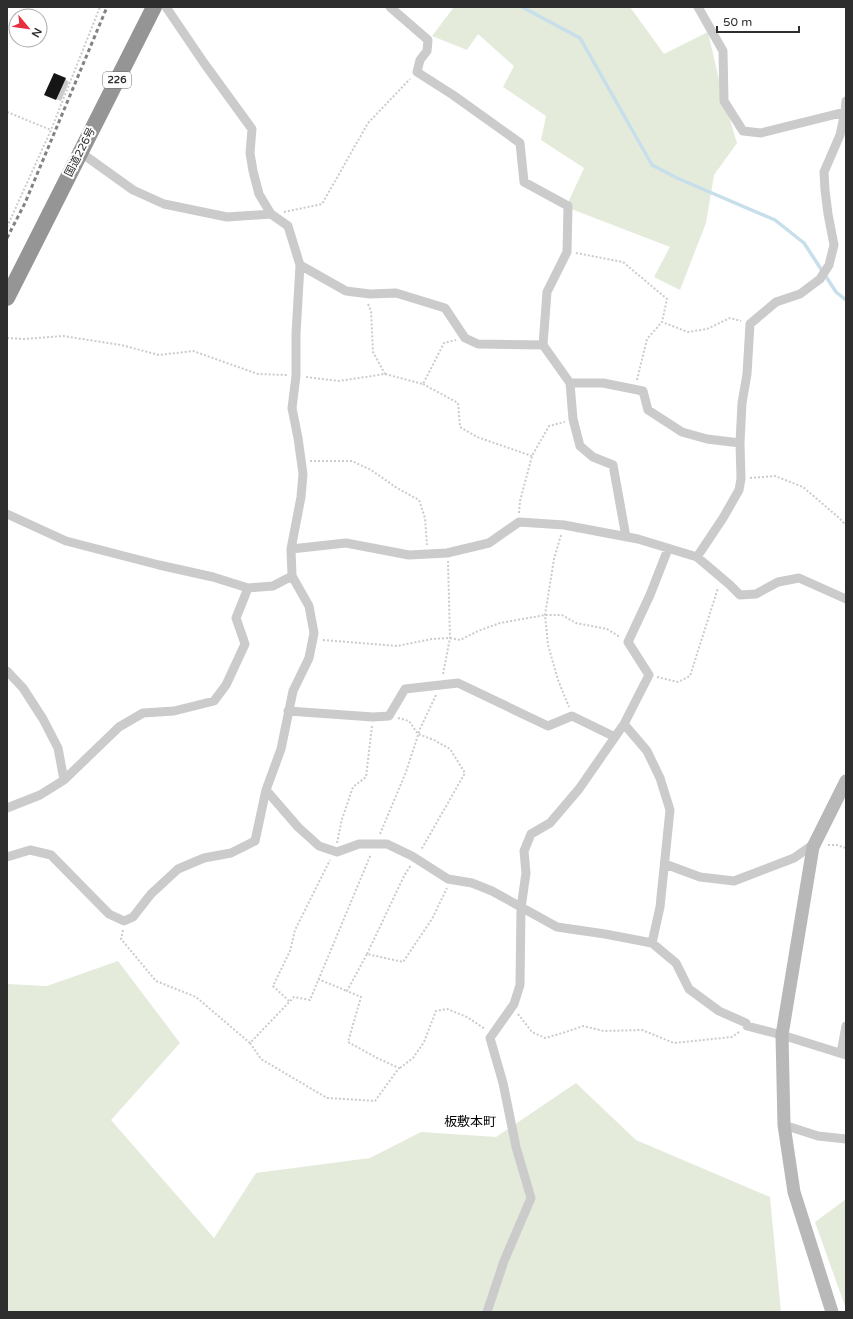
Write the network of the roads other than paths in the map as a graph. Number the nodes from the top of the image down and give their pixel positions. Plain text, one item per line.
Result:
1 (154, 7) edge
2 (166, 7) edge
3 (390, 7) edge
4 (698, 7) edge
5 (846, 101) edge
6 (845, 112) edge
7 (80, 152) junction
8 (271, 214) junction
9 (300, 265) junction
10 (7, 298) edge
11 (543, 345) junction
12 (570, 383) junction
13 (740, 443) junction
14 (7, 514) edge
15 (626, 537) junction
16 (291, 549) junction
17 (668, 549) junction
18 (697, 557) junction
19 (292, 576) junction
20 (248, 588) junction
21 (846, 599) edge
22 (7, 671) edge
23 (288, 712) junction
24 (624, 724) junction
25 (615, 737) junction
26 (64, 780) junction
27 (846, 781) edge
28 (266, 790) junction
29 (7, 808) edge
30 (814, 844) junction
31 (7, 857) edge
32 (665, 864) junction
33 (521, 908) junction
34 (652, 943) junction
35 (846, 1026) edge
36 (782, 1035) junction
37 (844, 1054) edge
38 (784, 1125) junction
39 (846, 1139) edge
40 (487, 1312) edge
41 (832, 1312) edge

1 - 7 highway, 国道226号 / 226
2 - 8 street
3 - 11 street
4 - 6 street
5 - 6 street
6 - 13 street
7 - 8 street
7 - 10 highway, 国道226号 / 226
8 - 9 street
9 - 11 street
9 - 16 street
11 - 12 street
12 - 13 street
12 - 15 street
13 - 18 street
14 - 20 street
15 - 16 street
15 - 17 street
16 - 19 street
17 - 18 street
17 - 24 street
18 - 21 street
19 - 20 street
19 - 23 street
20 - 26 street
22 - 26 street
23 - 25 street
23 - 28 street
24 - 25 street
24 - 32 street
25 - 33 street
26 - 29 street
27 - 30 street
28 - 31 street
28 - 33 street
30 - 32 street
30 - 36 street
32 - 34 street
33 - 34 street
33 - 40 street
34 - 36 street
35 - 37 street
36 - 37 street
36 - 38 street
38 - 39 street
38 - 41 street

